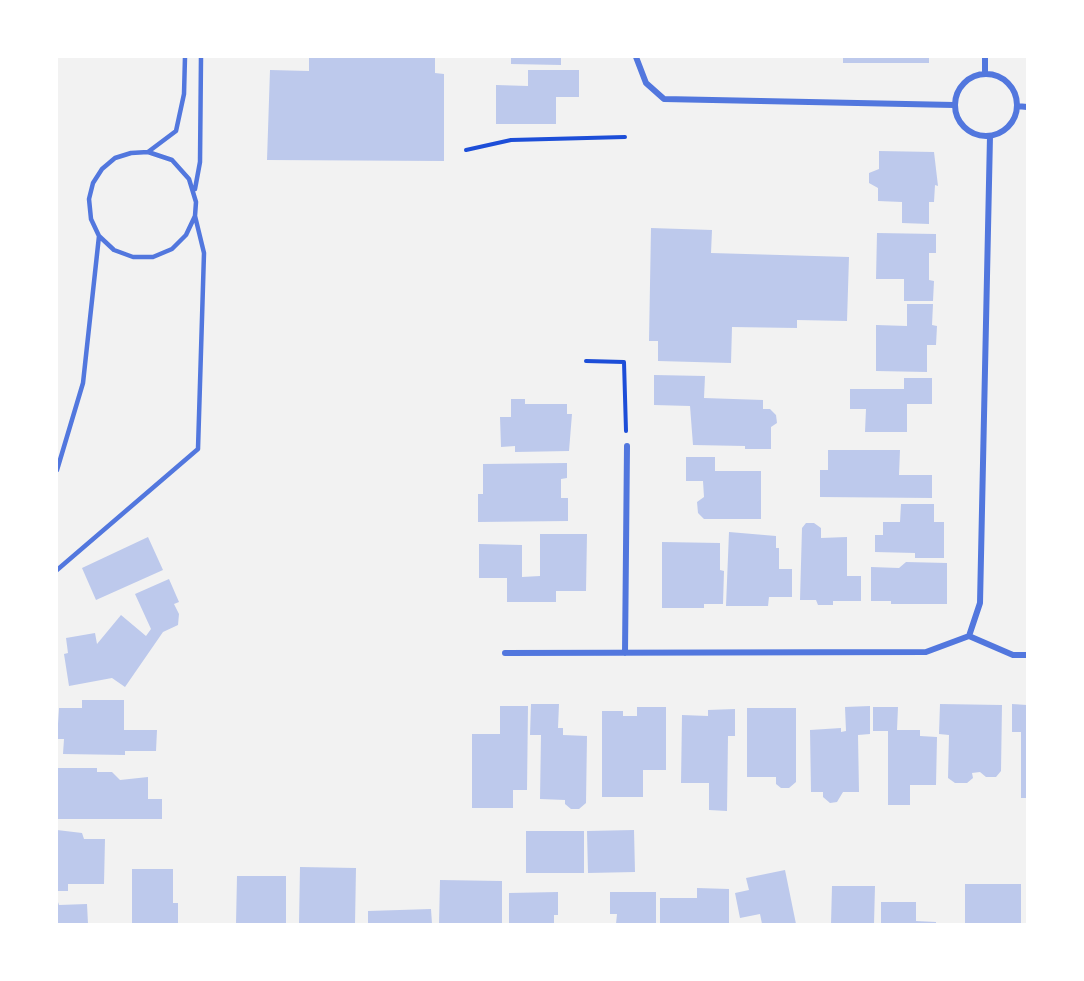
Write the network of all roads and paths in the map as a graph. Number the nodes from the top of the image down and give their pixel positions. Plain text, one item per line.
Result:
1 (185, 57) edge
2 (201, 57) edge
3 (636, 57) edge
4 (985, 57) edge
5 (985, 73) junction
6 (954, 105) junction
7 (1017, 106) junction
8 (1027, 106) edge
9 (990, 136) junction
10 (625, 137) dead end
11 (466, 150) dead end
12 (148, 152) junction
13 (194, 190) junction
14 (195, 216) junction
15 (99, 236) junction
16 (586, 361) dead end
17 (627, 446) joint
18 (57, 470) edge
19 (57, 570) edge
20 (969, 636) junction
21 (505, 653) dead end
22 (625, 653) junction
23 (1027, 654) edge

1 - 12 lane
2 - 13 lane
3 - 6 street
4 - 5 street
5 - 6 street
5 - 7 street
6 - 9 street
7 - 8 street
7 - 9 street
9 - 20 street
10 - 11 path
12 - 13 lane
12 - 15 lane
13 - 14 lane
14 - 15 lane
14 - 19 lane
15 - 18 lane
16 - 17 path
17 - 22 street
20 - 22 street
20 - 23 street
21 - 22 street

